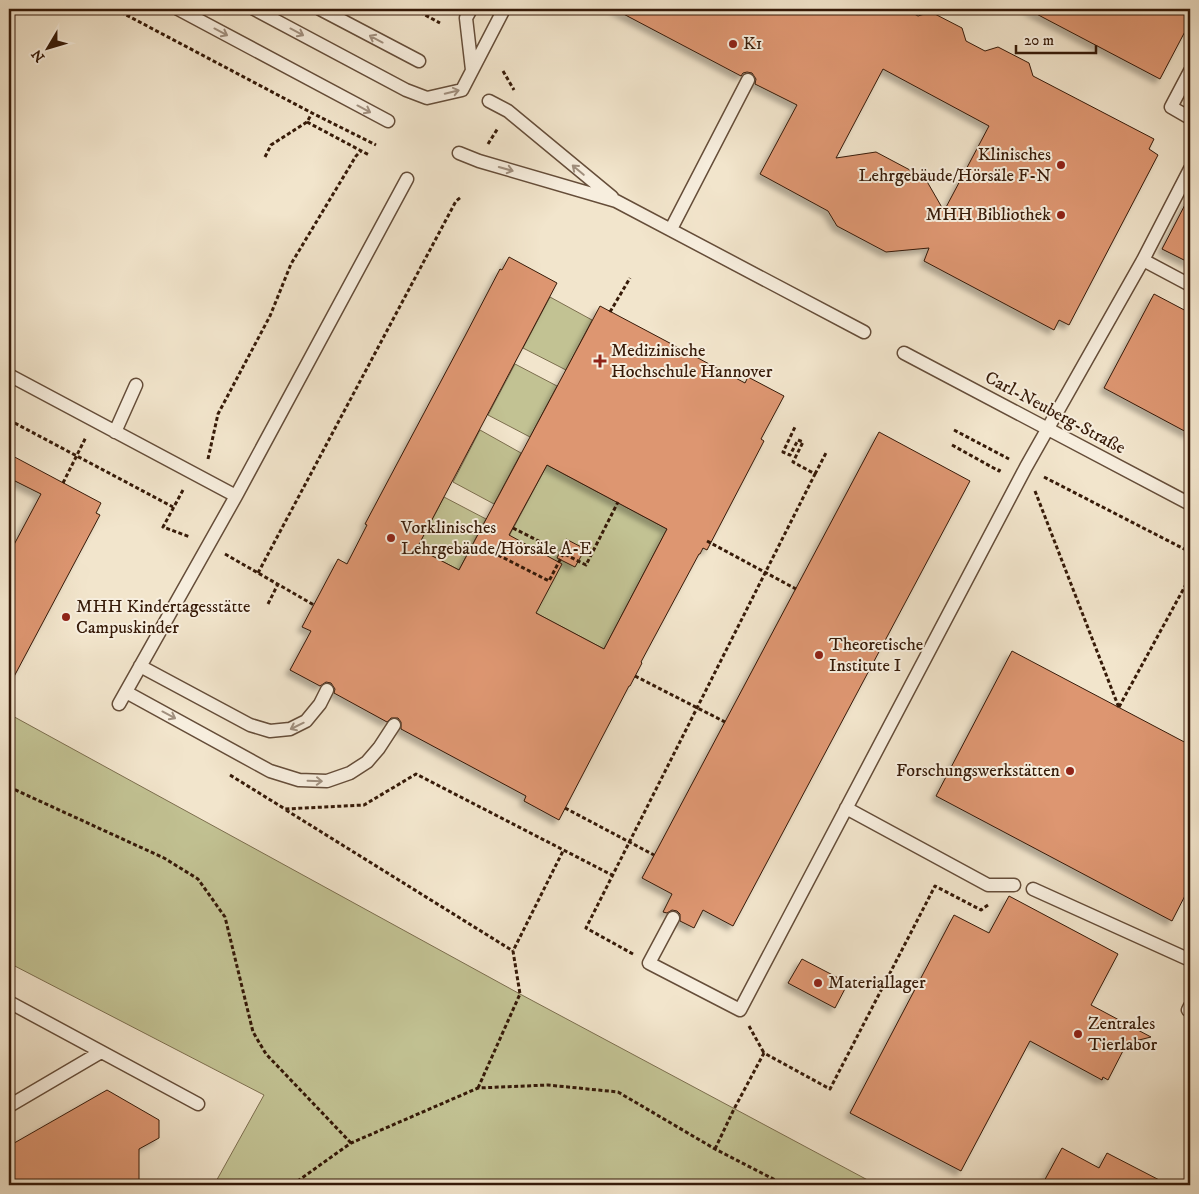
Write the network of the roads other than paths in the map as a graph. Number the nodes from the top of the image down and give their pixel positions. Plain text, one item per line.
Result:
1 (178, 9) edge
2 (254, 9) edge
3 (320, 9) edge
4 (471, 9) edge
5 (504, 9) edge
6 (419, 61) dead end
7 (472, 70) junction
8 (1190, 71) edge
9 (748, 80) dead end
10 (489, 101) dead end
11 (1190, 118) edge
12 (388, 121) dead end
13 (460, 154) dead end
14 (1190, 169) edge
15 (407, 179) dead end
16 (616, 200) junction
17 (671, 230) junction
18 (1143, 260) junction
19 (1190, 285) edge
20 (864, 332) dead end
21 (904, 352) dead end
22 (9, 375) edge
23 (136, 385) dead end
24 (1047, 428) junction
25 (115, 432) junction
26 (236, 496) junction
27 (1190, 504) edge
28 (140, 666) junction
29 (327, 690) dead end
30 (126, 692) junction
31 (119, 704) dead end
32 (394, 726) dead end
33 (846, 808) junction
34 (1014, 885) road end
35 (1033, 889) dead end
36 (673, 918) dead end
37 (1190, 960) edge
38 (9, 1002) edge
39 (1190, 1006) edge
40 (1190, 1011) edge
41 (101, 1052) junction
42 (198, 1104) dead end
43 (9, 1106) edge

1 -> 12 lane
2 -> 7 lane
6 -> 3 lane
4 - 7 lane
5 - 7 lane
8 - 11 lane
9 - 17 lane
16 -> 10 lane
13 -> 16 lane
14 - 18 lane
15 - 26 lane
16 - 17 lane
17 - 20 lane
18 - 19 lane
18 - 24 lane
21 - 24 lane, Carl-Neuberg-Straße
22 - 25 lane
23 - 25 lane
24 - 27 lane, Carl-Neuberg-Straße
24 - 33 lane
25 - 26 lane
26 - 28 lane
29 -> 28 lane
28 - 30 lane
30 - 31 lane
30 -> 32 lane
33 - 34 lane
33 - 36 lane
35 - 37 lane
38 - 41 lane
39 - 40 lane
41 - 42 lane
41 - 43 lane

